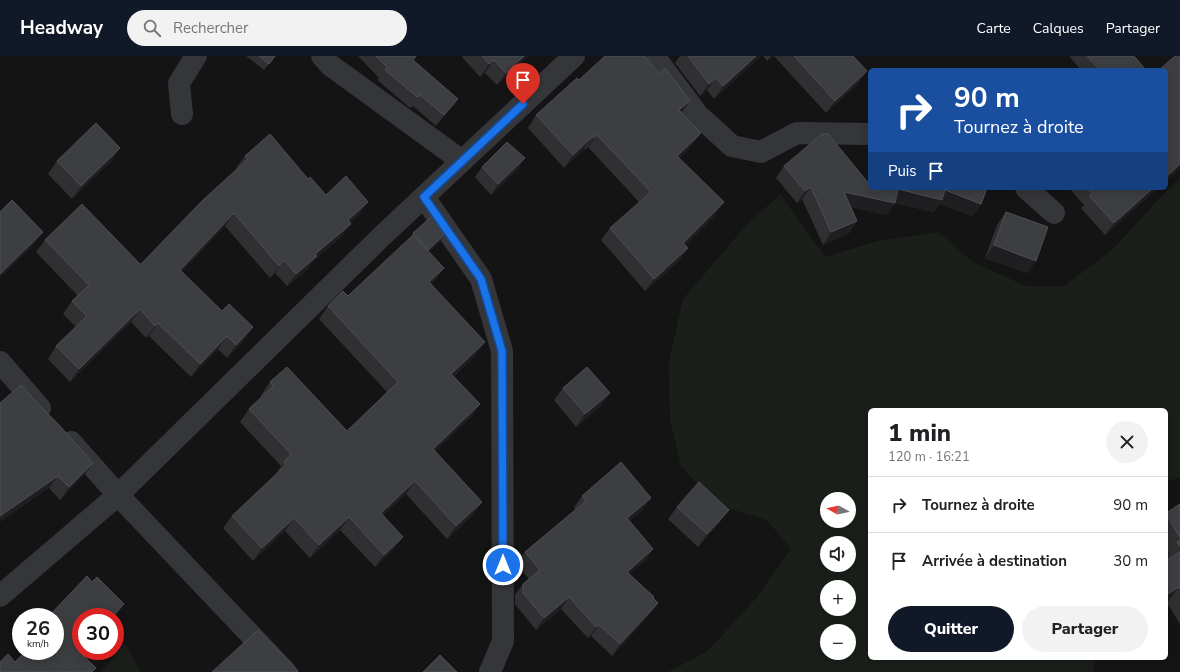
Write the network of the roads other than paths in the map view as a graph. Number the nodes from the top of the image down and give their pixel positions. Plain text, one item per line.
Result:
1 (196, 56) edge
2 (322, 56) edge
3 (574, 56) edge
4 (654, 56) edge
5 (182, 114) dead end
6 (868, 134) edge
7 (462, 161) junction
8 (1028, 190) edge
9 (424, 197) junction
10 (1054, 213) dead end
11 (0, 362) edge
12 (118, 495) junction
13 (0, 596) edge
14 (286, 672) edge
15 (490, 672) edge

1 - 5 street
2 - 7 street
3 - 7 street
4 - 6 street
7 - 9 street
8 - 10 street
9 - 12 street
9 - 15 street
11 - 12 street
12 - 13 street
12 - 14 street

